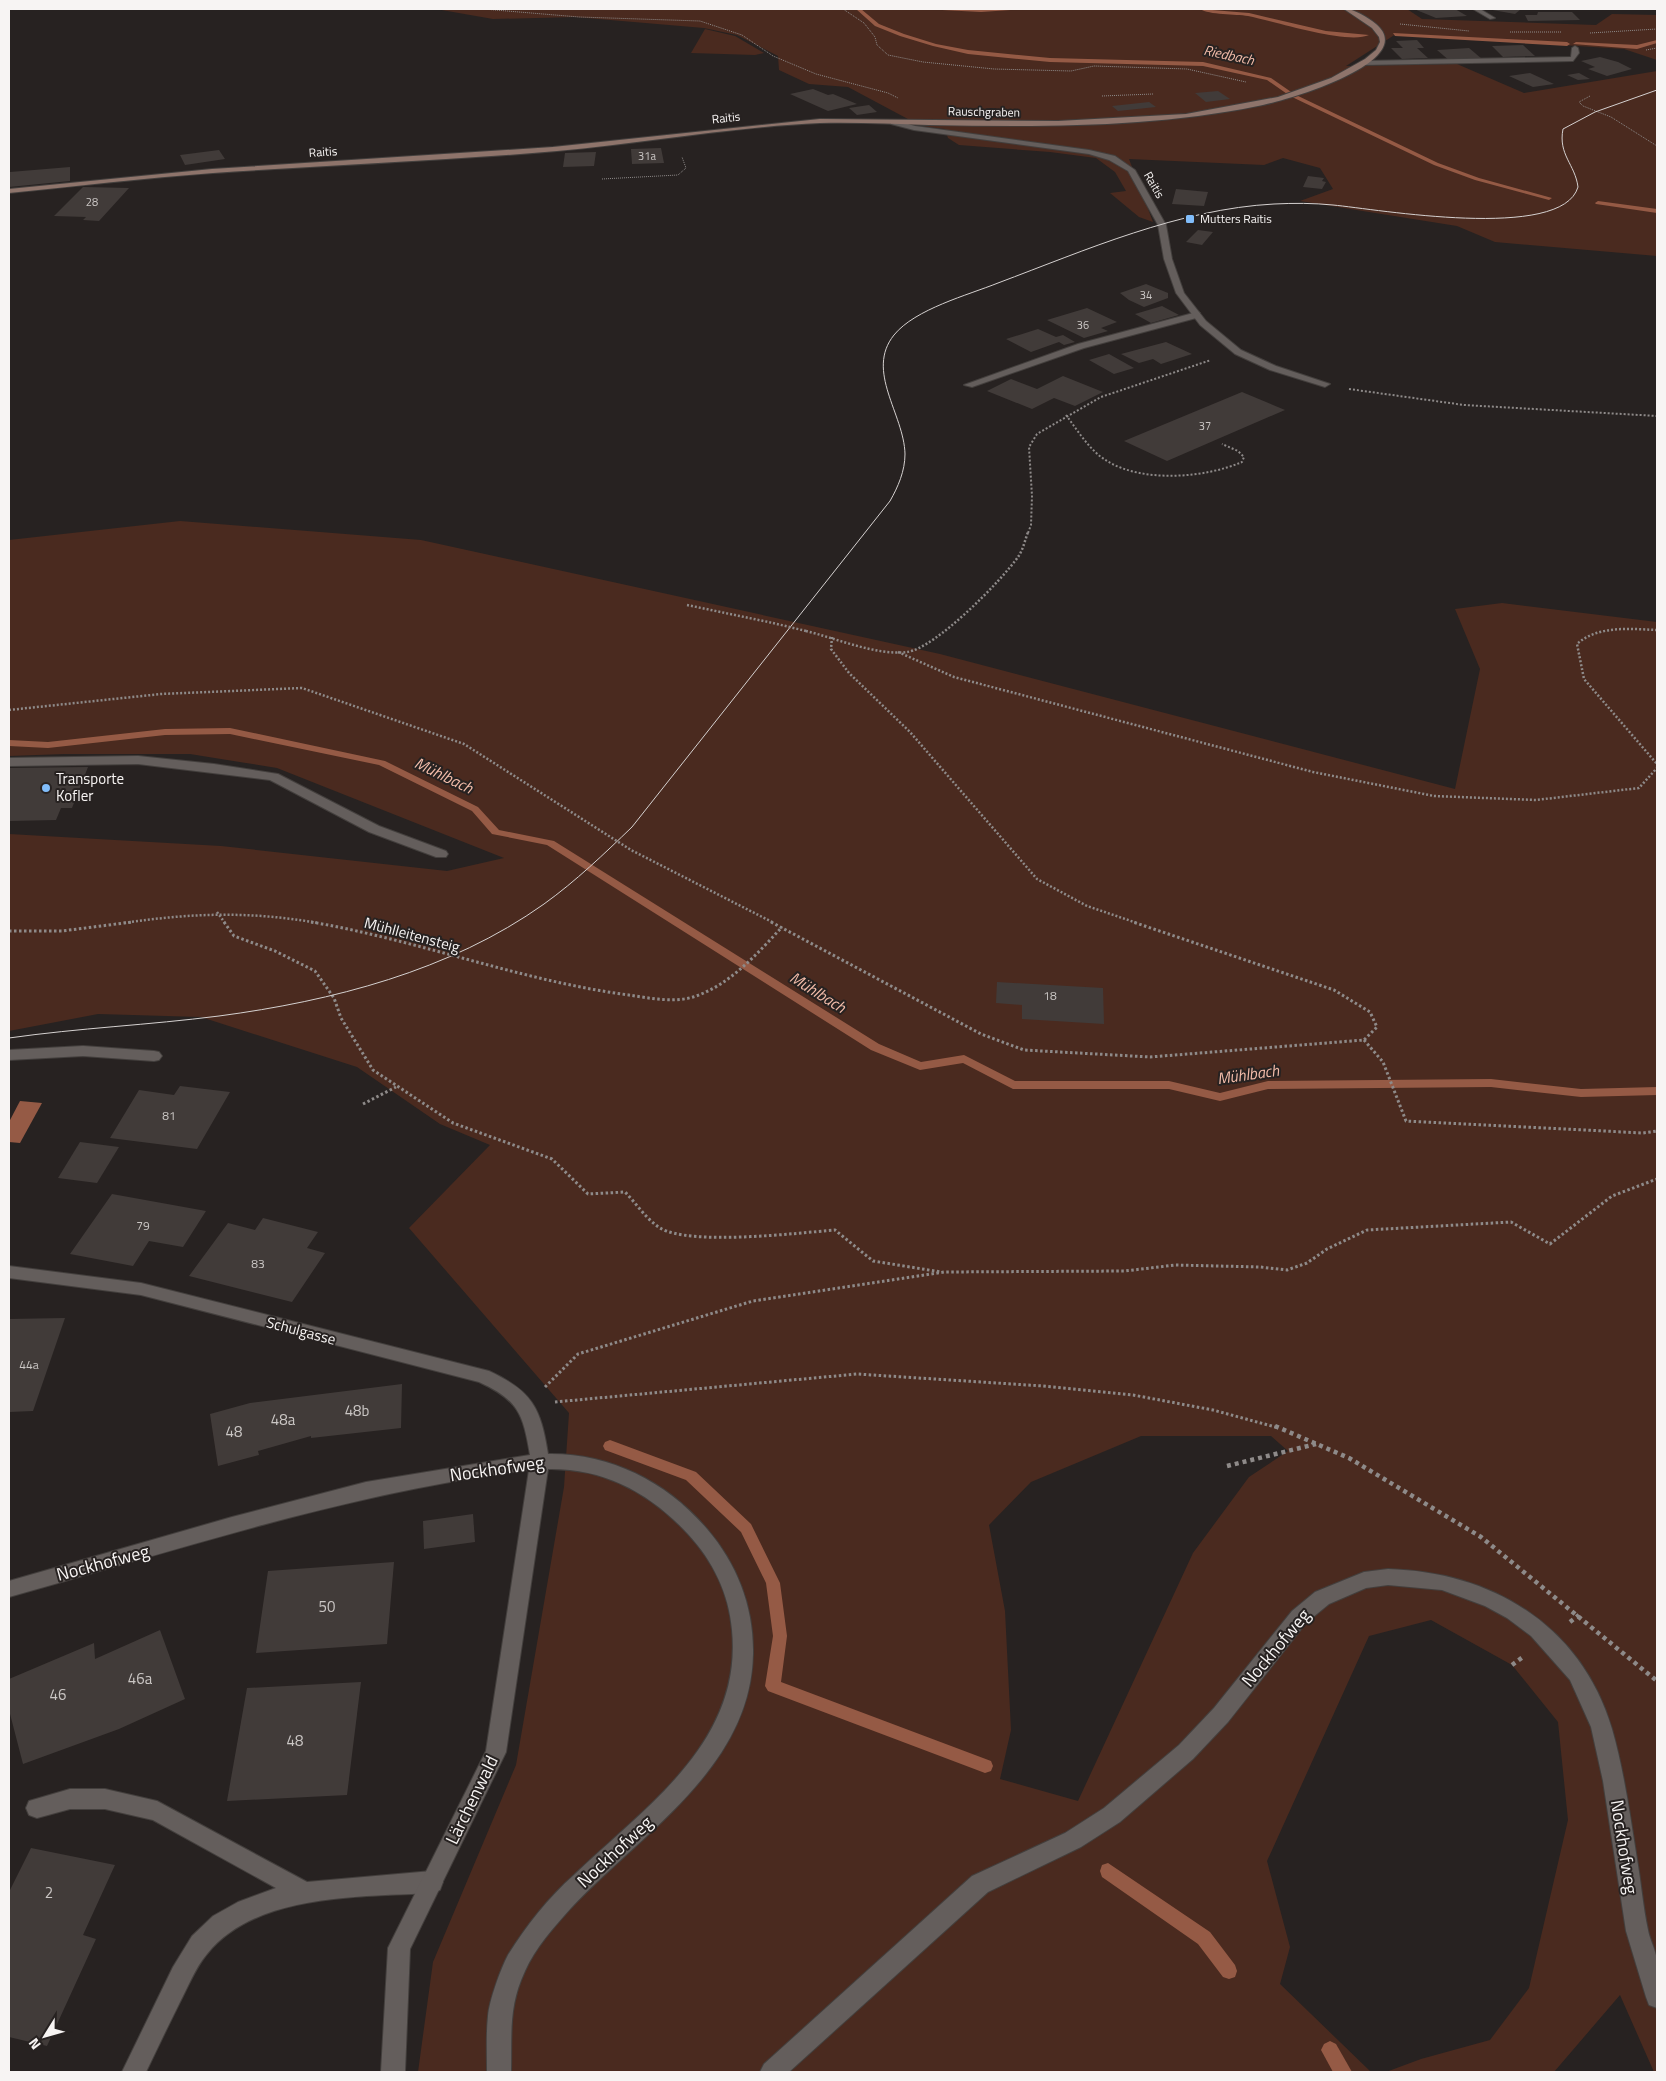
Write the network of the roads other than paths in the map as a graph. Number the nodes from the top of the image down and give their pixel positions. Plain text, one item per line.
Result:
1 (1347, 9) edge
2 (1476, 9) edge
3 (1492, 18) dead end
4 (1574, 48) dead end
5 (1362, 63) junction
6 (894, 122) junction
7 (9, 191) edge
8 (1197, 315) junction
9 (1325, 384) road end
10 (969, 385) dead end
11 (9, 762) edge
12 (441, 854) dead end
13 (9, 1055) edge
14 (154, 1056) dead end
15 (9, 1272) edge
16 (540, 1460) junction
17 (9, 1589) edge
18 (37, 1808) dead end
19 (432, 1882) junction
20 (304, 1892) junction
21 (1657, 1997) edge
22 (134, 2072) edge
23 (393, 2072) edge
24 (499, 2072) edge
25 (772, 2072) edge

1 - 5 street, Rauschgraben
2 - 3 street
4 - 5 street
5 - 6 street, Rauschgraben
6 - 7 street, Raitis
6 - 8 street, Raitis
8 - 9 street, Raitis
8 - 10 street
11 - 12 street
13 - 14 street
15 - 16 street, Schulgasse
16 - 17 street, Nockhofweg
16 - 19 street, Lärchenwald
16 - 24 street, Nockhofweg
18 - 20 street
19 - 20 street
19 - 23 street, Lärchenwald
20 - 22 street
21 - 25 street, Nockhofweg

